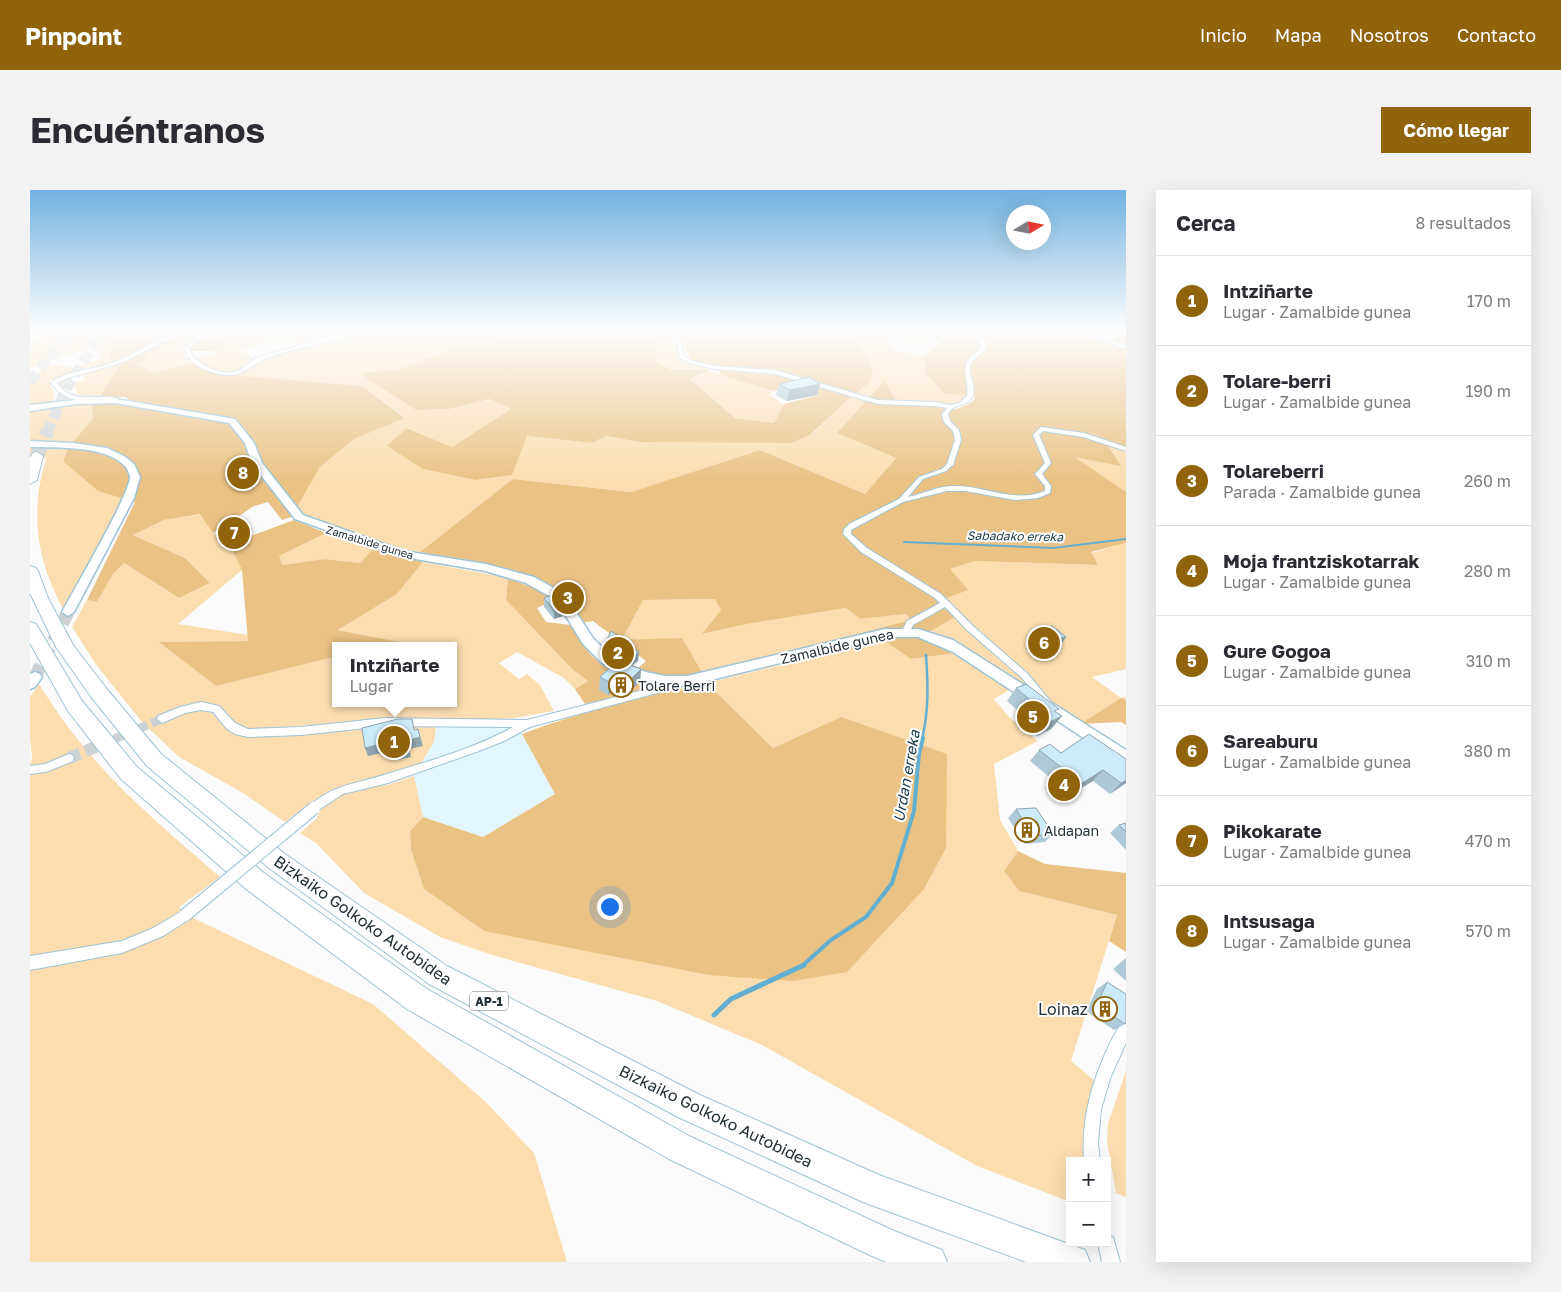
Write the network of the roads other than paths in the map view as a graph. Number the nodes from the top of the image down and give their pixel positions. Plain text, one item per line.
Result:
1 (60, 380) edge
2 (803, 380) edge
3 (970, 380) edge
4 (116, 401) junction
5 (951, 407) junction
6 (30, 408) edge
7 (30, 444) edge
8 (1126, 448) edge
9 (38, 456) tunnel mouth
10 (30, 480) edge
11 (901, 500) junction
12 (30, 571) edge
13 (946, 603) junction
14 (68, 612) tunnel mouth
15 (30, 628) edge
16 (906, 631) junction
17 (665, 681) junction
18 (1053, 710) junction
19 (162, 719) tunnel mouth
20 (526, 724) junction
21 (69, 758) tunnel mouth
22 (1126, 758) edge
23 (30, 770) edge
24 (30, 963) edge
25 (1126, 1028) edge
26 (1092, 1157) edge
27 (1108, 1247) edge
28 (930, 1262) edge
29 (1073, 1262) edge
30 (1111, 1262) edge

1 - 4 street
2 - 5 street
3 - 5 street
4 - 6 street
4 - 17 street, Zamalbide gunea
5 - 11 street
7 - 14 street
8 - 11 street
9 - 10 highway
11 - 13 street
12 - 29 highway, Bizkaiko Golkoko Autobidea / AP-1
13 - 16 street
13 - 18 street
15 - 28 highway, AP-1
16 - 17 street, Zamalbide gunea
16 - 18 street, Zamalbide gunea
17 - 20 street
18 - 22 street, Zamalbide gunea
19 - 20 street
20 - 24 street, bridge
21 - 23 street
25 - 26 street
27 - 30 street

